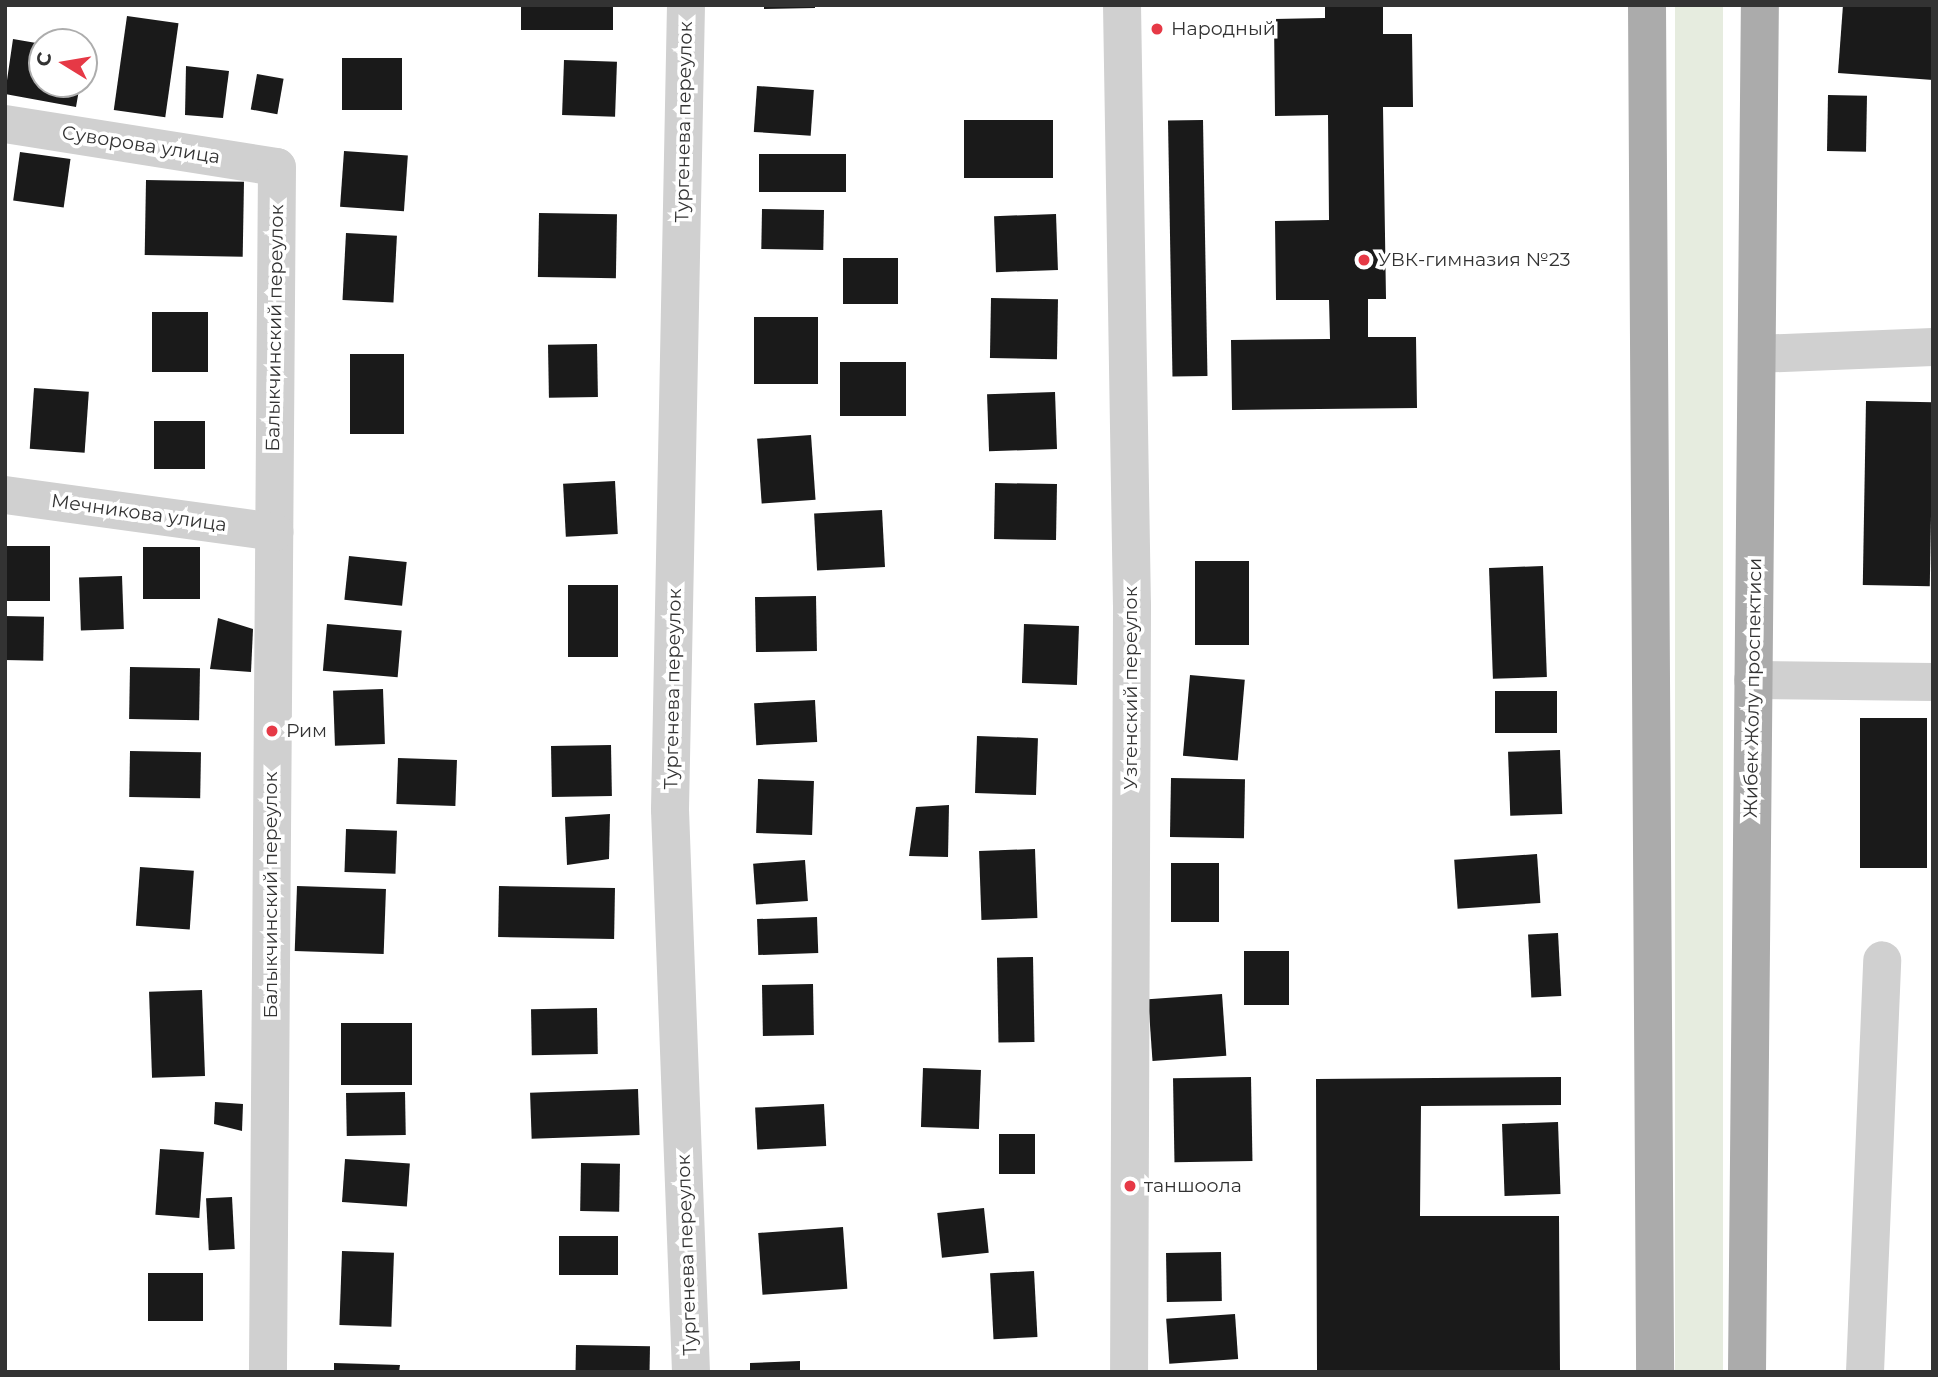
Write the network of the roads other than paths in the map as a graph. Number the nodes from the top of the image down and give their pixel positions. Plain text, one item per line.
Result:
1 (686, 5) edge
2 (1122, 5) edge
3 (1647, 5) edge
4 (1760, 5) edge
5 (5, 124) edge
6 (277, 166) joint
7 (1933, 347) edge
8 (1757, 354) junction
9 (5, 495) edge
10 (274, 532) junction
11 (1753, 680) junction
12 (1933, 682) edge
13 (1882, 960) dead end
14 (268, 1372) edge
15 (691, 1372) edge
16 (1129, 1372) edge
17 (1655, 1372) edge
18 (1747, 1372) edge
19 (1865, 1372) edge

1 - 15 street, Тургенева переулок
2 - 16 street, Узгенский переулок
3 - 17 main road
4 - 8 main road, Жибек Жолу проспектиси
5 - 6 street, Суворова улица
6 - 10 street, Балыкчинский переулок
7 - 8 street
8 - 11 main road, Жибек Жолу проспектиси
9 - 10 street, Мечникова улица
10 - 14 street, Балыкчинский переулок
11 - 12 street
11 - 18 main road, Жибек Жолу проспектиси
13 - 19 street

